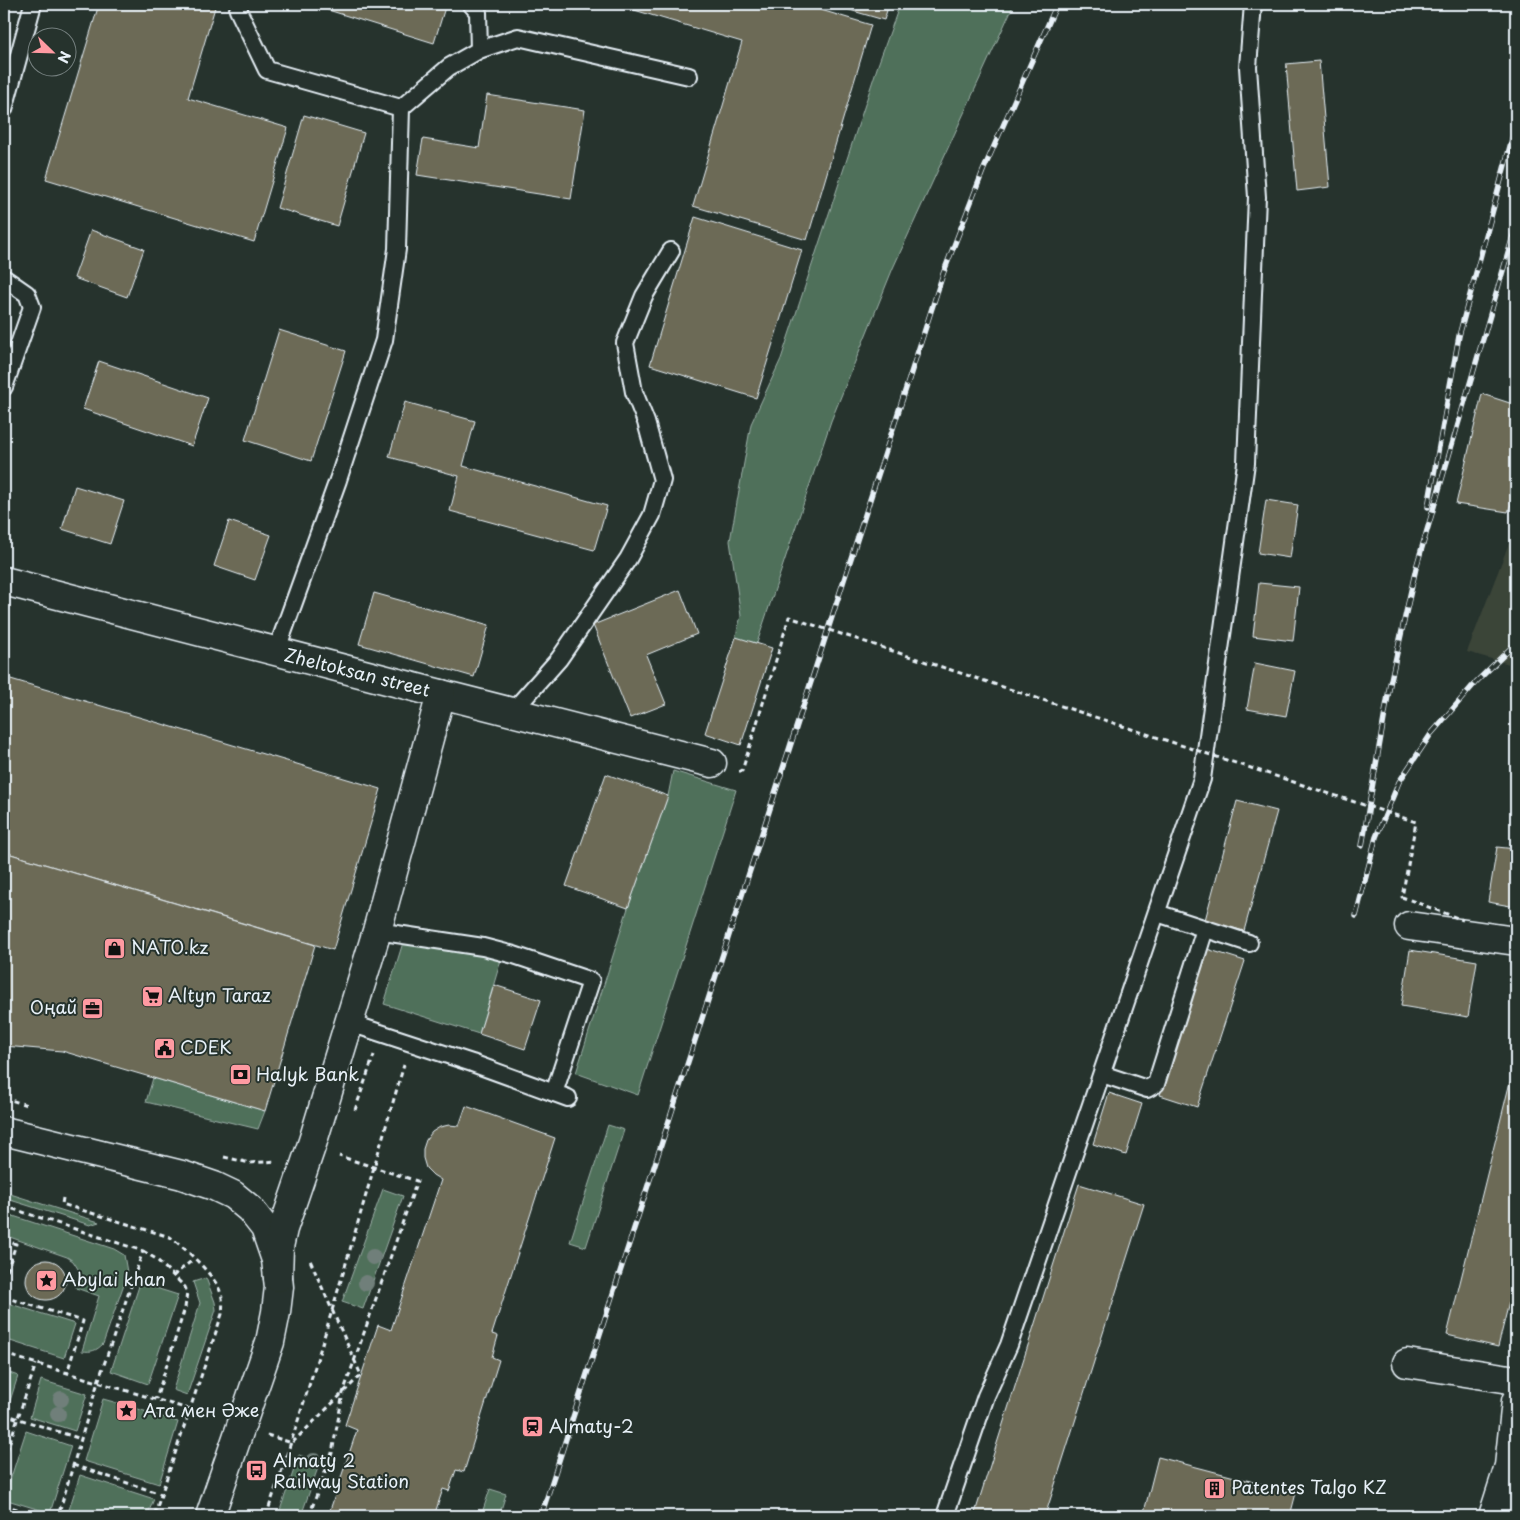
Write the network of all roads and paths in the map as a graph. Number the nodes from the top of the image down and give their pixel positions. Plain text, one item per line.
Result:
1 (33, 4) edge
2 (240, 4) edge
3 (471, 4) edge
4 (1253, 4) edge
5 (479, 50) junction
6 (689, 76) dead end
7 (401, 108) junction
8 (4, 109) edge
9 (671, 251) dead end
10 (4, 278) edge
11 (4, 387) edge
12 (4, 581) edge
13 (276, 652) junction
14 (441, 694) junction
15 (512, 712) junction
16 (757, 722) dead end
17 (712, 763) dead end
18 (1156, 914) junction
19 (1463, 920) dead end
20 (1409, 926) dead end
21 (1205, 929) junction
22 (377, 932) junction
23 (1516, 940) edge
24 (1249, 943) dead end
25 (350, 1023) junction
26 (381, 1034) junction
27 (410, 1043) junction
28 (1102, 1074) junction
29 (4, 1098) edge
30 (31, 1106) dead end
31 (352, 1118) dead end
32 (4, 1131) edge
33 (313, 1141) junction
34 (342, 1147) dead end
35 (217, 1155) dead end
36 (339, 1156) junction
37 (336, 1165) dead end
38 (374, 1167) junction
39 (63, 1198) dead end
40 (4, 1206) edge
41 (4, 1240) edge
42 (143, 1251) junction
43 (306, 1252) dead end
44 (194, 1259) junction
45 (6, 1268) edge
46 (173, 1276) junction
47 (278, 1277) junction
48 (4, 1282) edge
49 (4, 1297) edge
50 (332, 1309) junction
51 (4, 1354) edge
52 (354, 1360) junction
53 (1407, 1362) dead end
54 (36, 1364) junction
55 (67, 1373) junction
56 (1516, 1380) edge
57 (98, 1382) junction
58 (343, 1393) junction
59 (156, 1399) junction
60 (1516, 1401) edge
61 (190, 1410) junction
62 (4, 1414) edge
63 (205, 1414) dead end
64 (17, 1418) junction
65 (260, 1432) dead end
66 (81, 1438) junction
67 (292, 1443) junction
68 (4, 1459) edge
69 (73, 1465) junction
70 (162, 1494) junction
71 (4, 1505) edge
72 (39, 1516) edge
73 (58, 1516) edge
74 (154, 1516) edge
75 (210, 1516) edge
76 (266, 1516) edge
77 (310, 1516) edge
78 (944, 1516) edge
79 (1493, 1516) edge

1 - 8 lane
2 - 7 lane
3 - 5 lane
4 - 18 lane
5 - 6 lane
5 - 7 lane
7 - 13 lane
9 - 15 lane
10 - 11 lane
12 - 13 street, Zheltoksan street
13 - 14 street, Zheltoksan street
14 - 15 street, Zheltoksan street
14 - 22 street
15 - 17 street, Zheltoksan street
16 - 19 path, bridge
18 - 21 lane
18 - 28 lane
20 - 23 street
21 - 24 lane
21 - 28 lane
22 - 25 street
22 - 27 lane
25 - 26 lane
25 - 33 street
26 - 27 lane
26 - 31 path
27 - 38 path
28 - 78 lane
29 - 30 path
32 - 47 street
33 - 35 path
33 - 47 street
34 - 36 path
36 - 37 path
36 - 38 path
38 - 50 path
38 - 52 path
39 - 44 path
40 - 42 path
41 - 45 path
42 - 46 path
42 - 57 path
43 - 50 path
44 - 46 path
44 - 61 path
45 - 48 path
46 - 59 path
47 - 75 street
49 - 55 path
50 - 52 path
50 - 67 path
51 - 54 path
52 - 58 path
52 - 58 path
53 - 56 street
54 - 55 path
54 - 64 path
55 - 57 path
57 - 59 path
57 - 66 path
58 - 67 path
58 - 77 path
59 - 61 path
60 - 79 street
61 - 63 path
61 - 70 path
62 - 64 path
64 - 66 path
64 - 68 path
65 - 67 path
66 - 69 path
67 - 76 path
69 - 70 path
69 - 73 path
70 - 74 path
71 - 72 path

